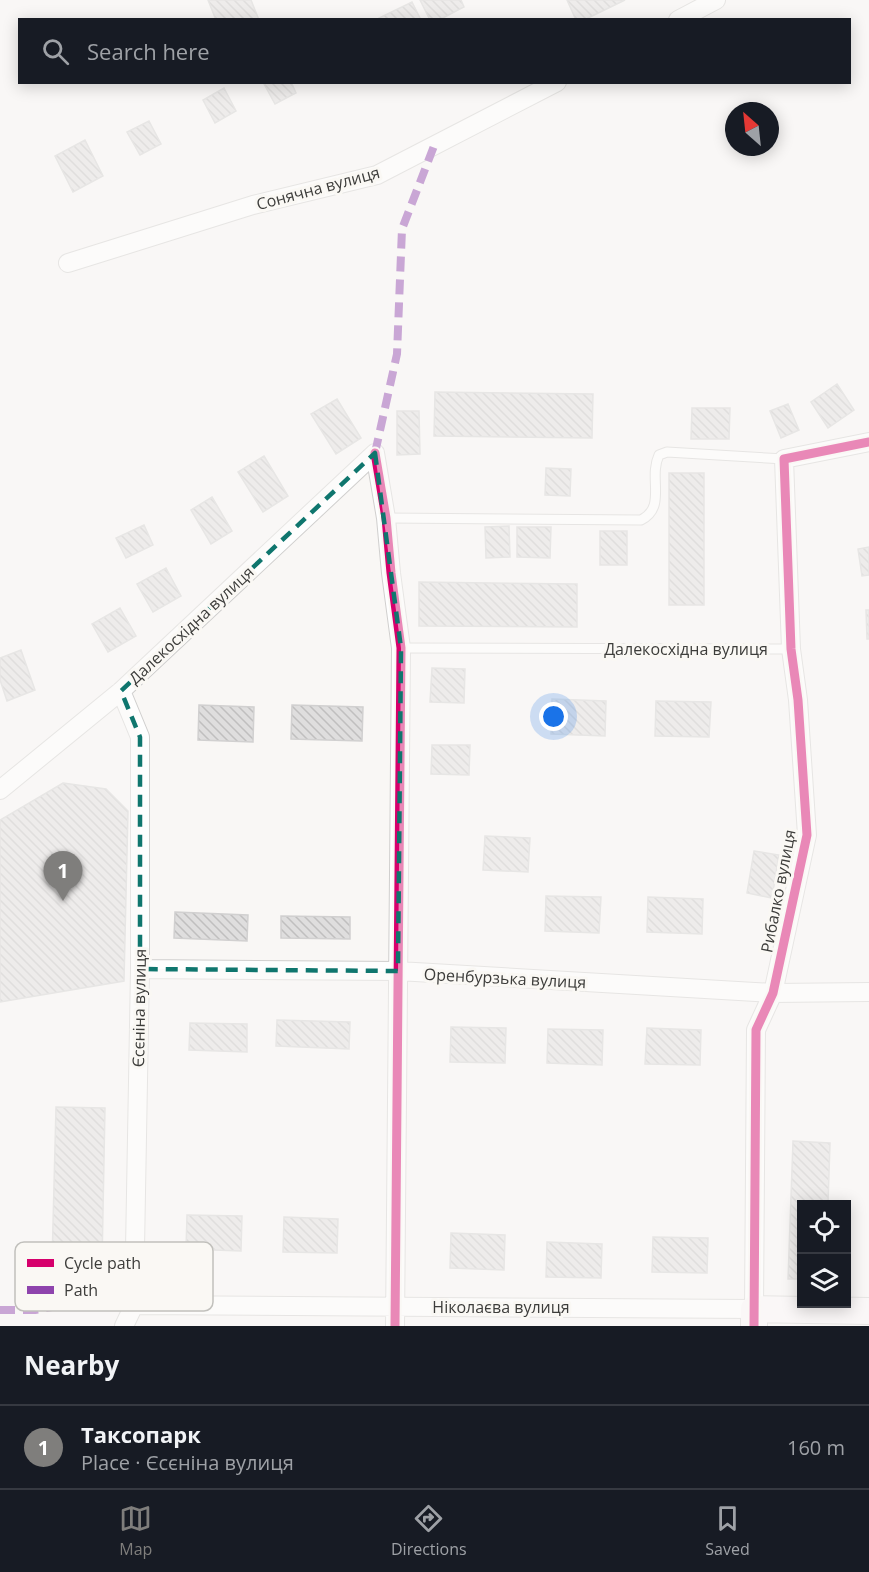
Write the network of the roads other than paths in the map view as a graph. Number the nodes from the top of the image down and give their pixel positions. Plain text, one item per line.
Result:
1 (716, 0) edge
2 (682, 18) edge
3 (552, 84) edge
4 (68, 263) dead end
5 (869, 442) edge
6 (784, 459) junction
7 (386, 518) junction
8 (401, 648) junction
9 (791, 649) junction
10 (121, 691) junction
11 (0, 790) edge
12 (140, 969) junction
13 (398, 971) junction
14 (869, 992) edge
15 (773, 993) junction
16 (135, 1242) edge
17 (213, 1306) edge
18 (396, 1307) junction
19 (131, 1311) edge
20 (869, 1311) edge
21 (754, 1317) edge
22 (124, 1326) edge
23 (395, 1326) edge

1 - 2 street
3 - 4 street, Сонячна вулиця
5 - 6 street
6 - 7 lane
6 - 9 street, Рибалко вулиця
7 - 8 street
7 - 10 street, Далекосхідна вулиця
8 - 9 lane, Далекосхідна вулиця
8 - 13 street
9 - 15 street, Рибалко вулиця
10 - 11 street, Далекосхідна вулиця
10 - 12 street, Єсєніна вулиця
12 - 13 street, Оренбурзька вулиця
12 - 16 street, Єсєніна вулиця
13 - 15 street, Оренбурзька вулиця
13 - 18 street
14 - 15 street, Оренбурзька вулиця
15 - 21 street, Рибалко вулиця
17 - 18 street, Ніколаєва вулиця
18 - 21 street, Ніколаєва вулиця
18 - 23 street
19 - 22 street, Єсєніна вулиця
20 - 21 street, Ніколаєва вулиця

